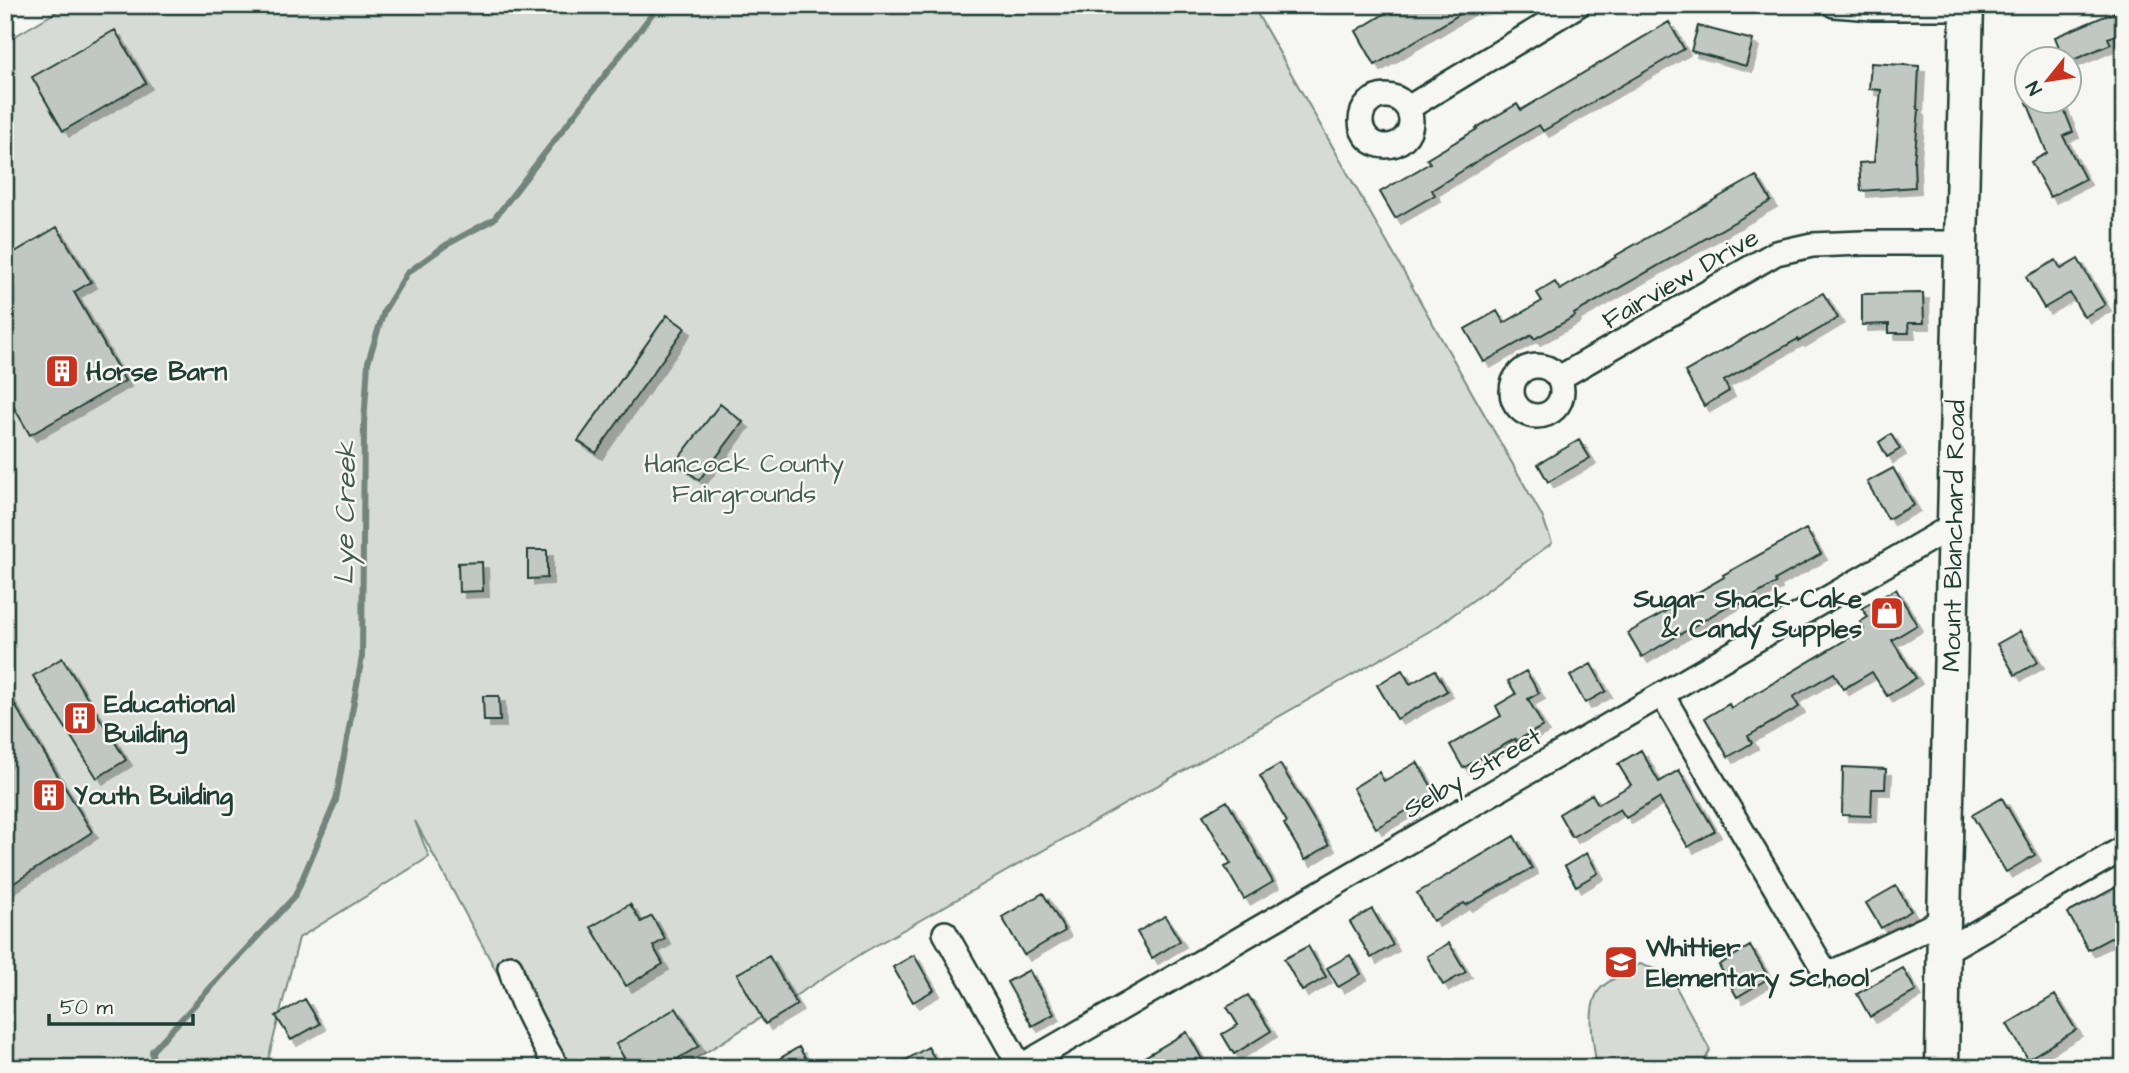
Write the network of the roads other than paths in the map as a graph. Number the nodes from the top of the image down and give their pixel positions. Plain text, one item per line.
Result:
1 (1578, 5) edge
2 (1833, 5) edge
3 (1967, 7) edge
4 (1408, 108) dead end
5 (1961, 243) junction
6 (1559, 378) dead end
7 (1954, 525) junction
8 (1662, 695) junction
9 (2124, 848) edge
10 (945, 933) dead end
11 (1944, 936) junction
12 (510, 967) dead end
13 (1020, 1067) edge
14 (557, 1068) edge
15 (1942, 1068) edge

1 - 4 street
2 - 3 street
3 - 5 main road, Mount Blanchard Road
5 - 6 street, Fairview Drive
5 - 7 main road, Mount Blanchard Road
7 - 8 street, Selby Street
7 - 11 main road, Mount Blanchard Road
8 - 11 street
8 - 13 street, Selby Street
9 - 11 street
10 - 13 street
11 - 15 main road, Mount Blanchard Road
12 - 14 street

